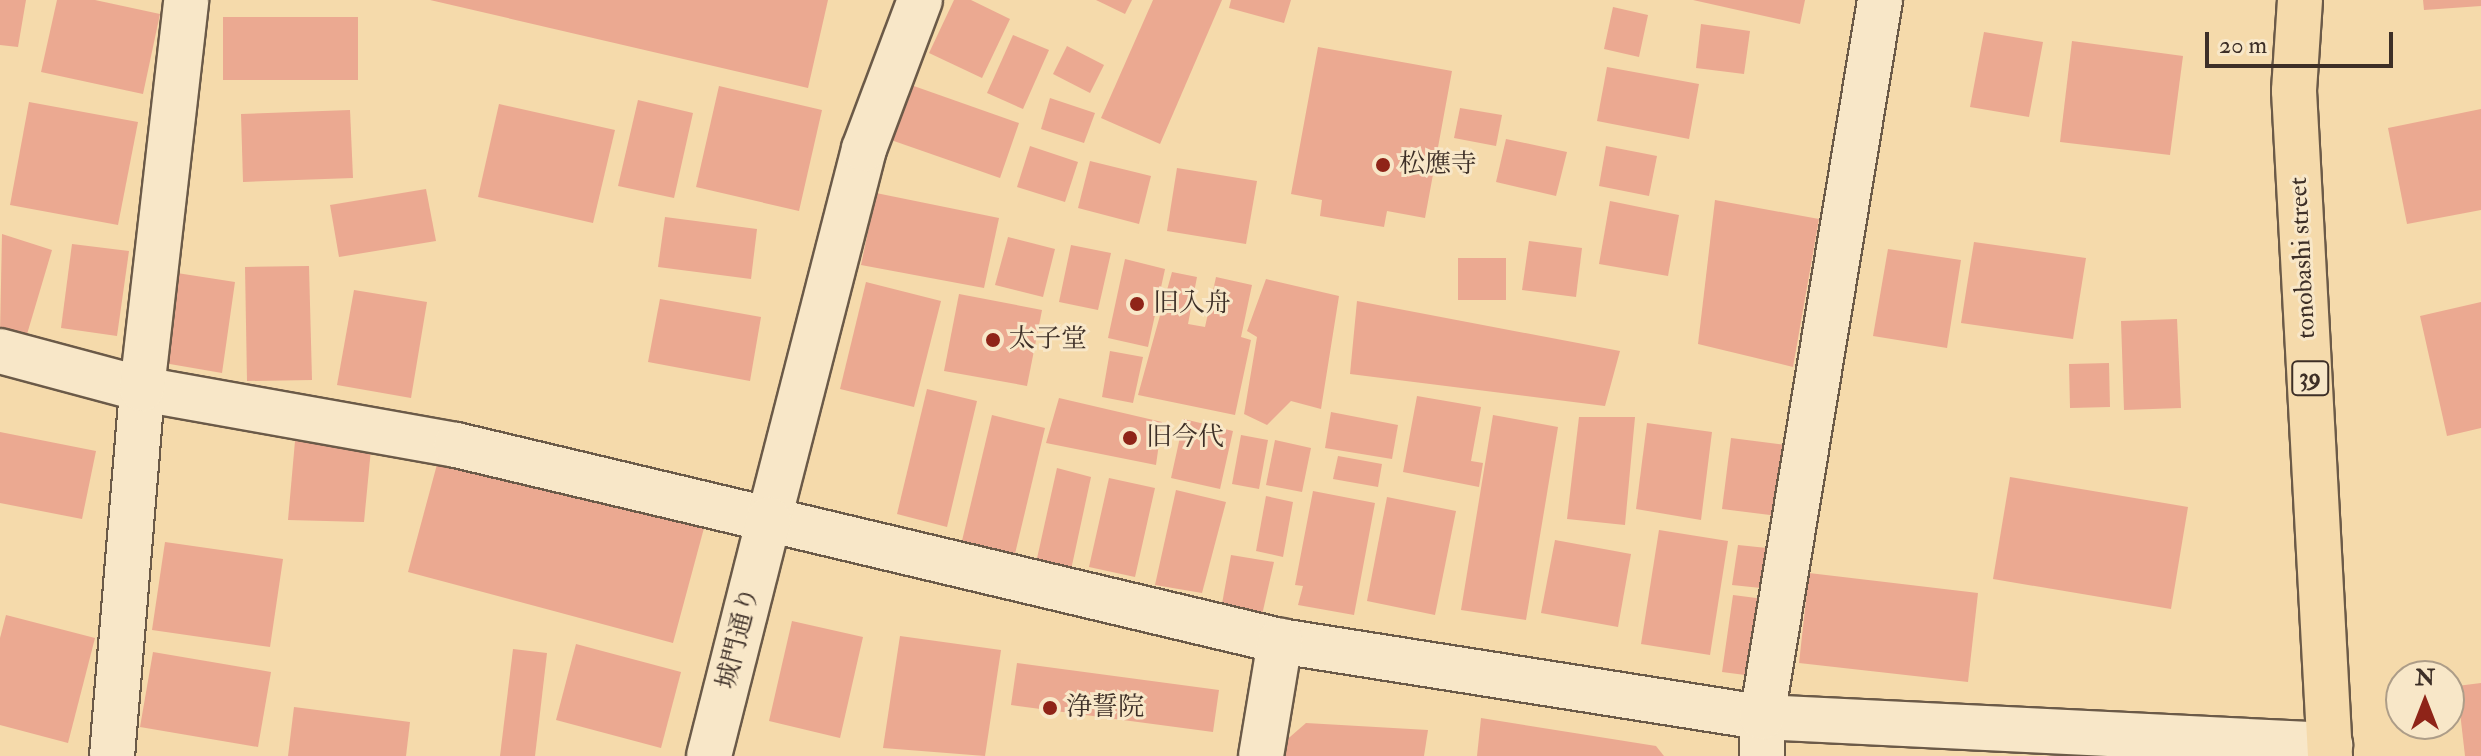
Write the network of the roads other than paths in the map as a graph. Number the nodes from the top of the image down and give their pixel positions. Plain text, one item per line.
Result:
1 (186, 0) edge
2 (920, 0) edge
3 (1880, 0) edge
4 (2300, 0) edge
5 (0, 351) edge
6 (142, 389) junction
7 (769, 519) junction
8 (1280, 641) junction
9 (1762, 736) edge
10 (2330, 750) edge
11 (112, 756) edge
12 (709, 756) edge
13 (1261, 756) edge

1 - 6 street
2 - 7 street, 城門通り
3 - 9 street
4 - 10 main road, tonobashi street / 39
5 - 6 street
6 - 7 street
6 - 11 street
7 - 8 street
7 - 12 street, 城門通り
8 - 9 street
8 - 13 street
9 - 10 street

